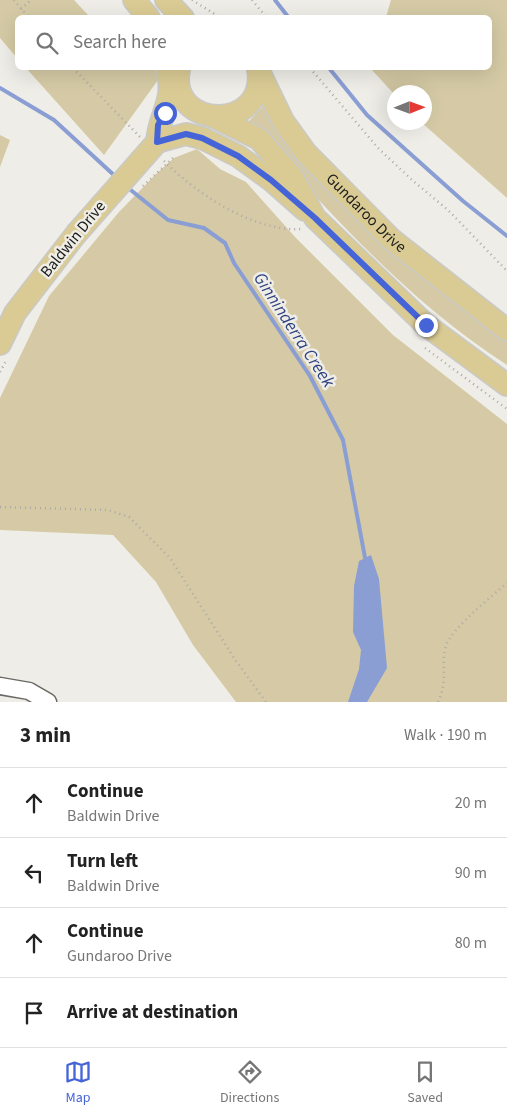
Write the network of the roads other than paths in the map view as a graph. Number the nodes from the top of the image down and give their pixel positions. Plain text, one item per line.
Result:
1 (134, 0) edge
2 (166, 0) edge
3 (146, 15) edge
4 (180, 15) edge
5 (175, 70) edge
6 (175, 70) edge
7 (258, 70) edge
8 (259, 70) edge
9 (214, 117) junction
10 (154, 147) junction
11 (308, 223) junction
12 (507, 330) edge
13 (0, 344) edge
14 (507, 385) edge
15 (0, 686) edge
16 (48, 702) edge

1 - 3 main road
2 - 4 main road
5 - 9 main road, Gundaroo Drive
6 - 10 main road, Baldwin Drive
7 - 9 main road
8 - 12 main road, Gundaroo Drive
9 - 11 main road, Gundaroo Drive
10 - 11 main road
10 - 13 main road, Baldwin Drive, bridge
11 - 14 main road, Gundaroo Drive
15 - 16 street

